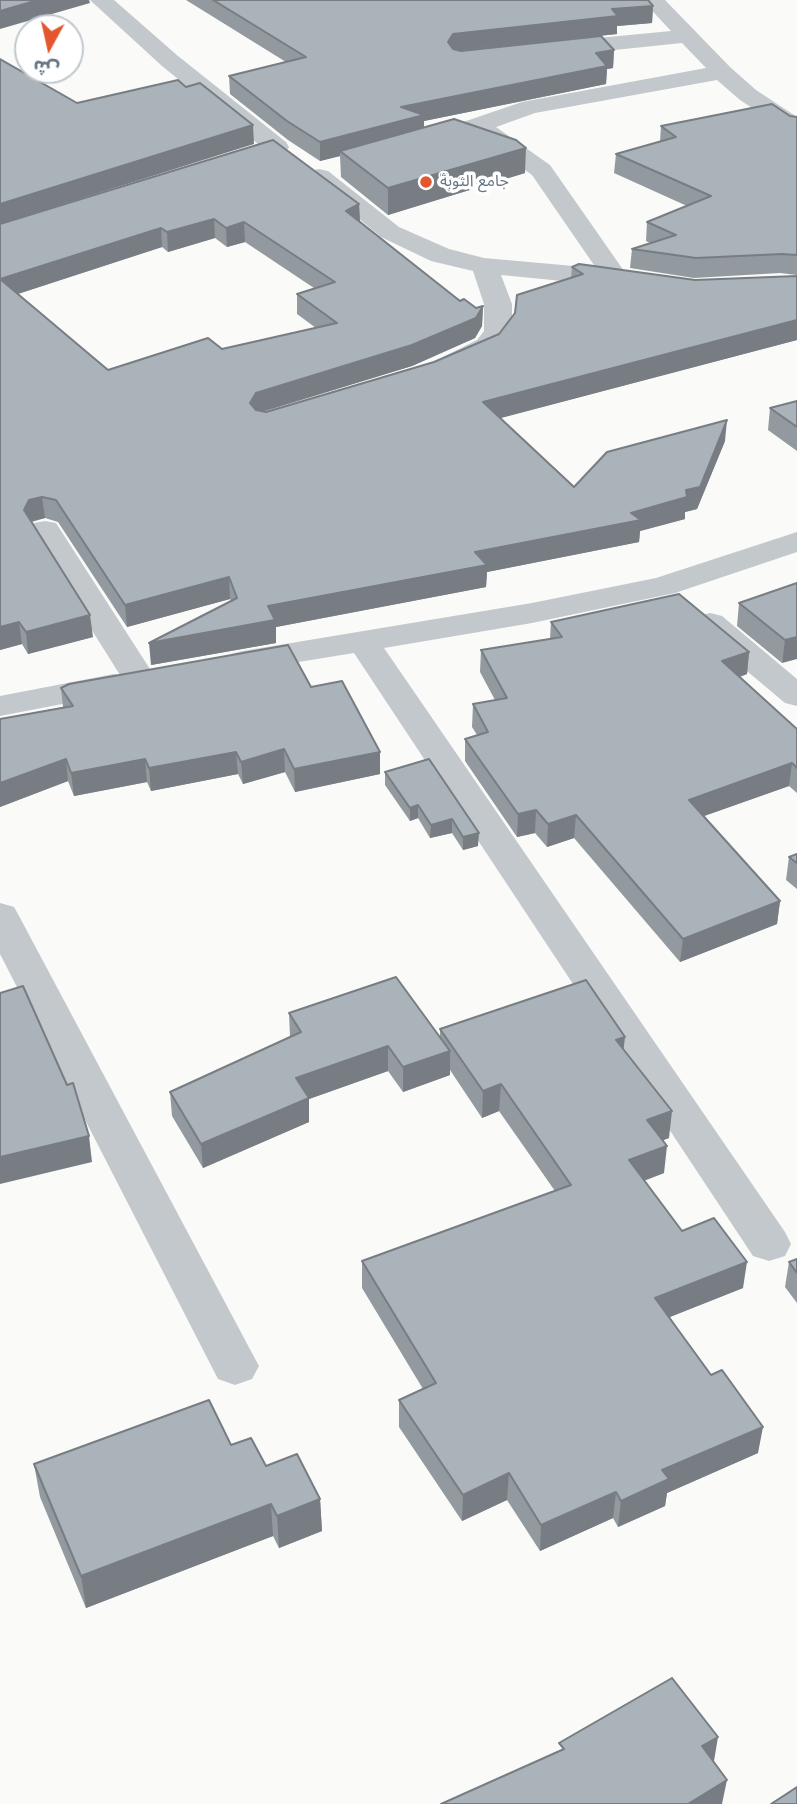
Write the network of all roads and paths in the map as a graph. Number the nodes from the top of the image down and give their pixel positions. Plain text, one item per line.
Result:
1 (101, 0) edge
2 (653, 0) edge
3 (687, 36) junction
4 (541, 51) edge
5 (722, 72) junction
6 (477, 124) junction
7 (797, 127) edge
8 (277, 148) junction
9 (406, 148) edge
10 (251, 156) edge
11 (342, 166) edge
12 (316, 173) junction
13 (484, 266) junction
14 (615, 277) junction
15 (652, 284) edge
16 (423, 374) edge
17 (45, 530) dead end
18 (797, 541) edge
19 (664, 586) junction
20 (362, 640) junction
21 (218, 666) edge
22 (797, 696) edge
23 (0, 706) edge
24 (0, 916) edge
25 (769, 1244) dead end
26 (236, 1366) dead end

1 - 8 street
2 - 3 street
3 - 4 street
3 - 5 street
5 - 6 street
5 - 7 street
6 - 9 street
6 - 14 street
8 - 10 street
8 - 12 street
11 - 12 street
12 - 13 street
13 - 14 street
13 - 16 street
14 - 15 street
17 - 23 street
18 - 19 street
19 - 20 street
19 - 22 street
20 - 21 street
20 - 25 street
24 - 26 street

